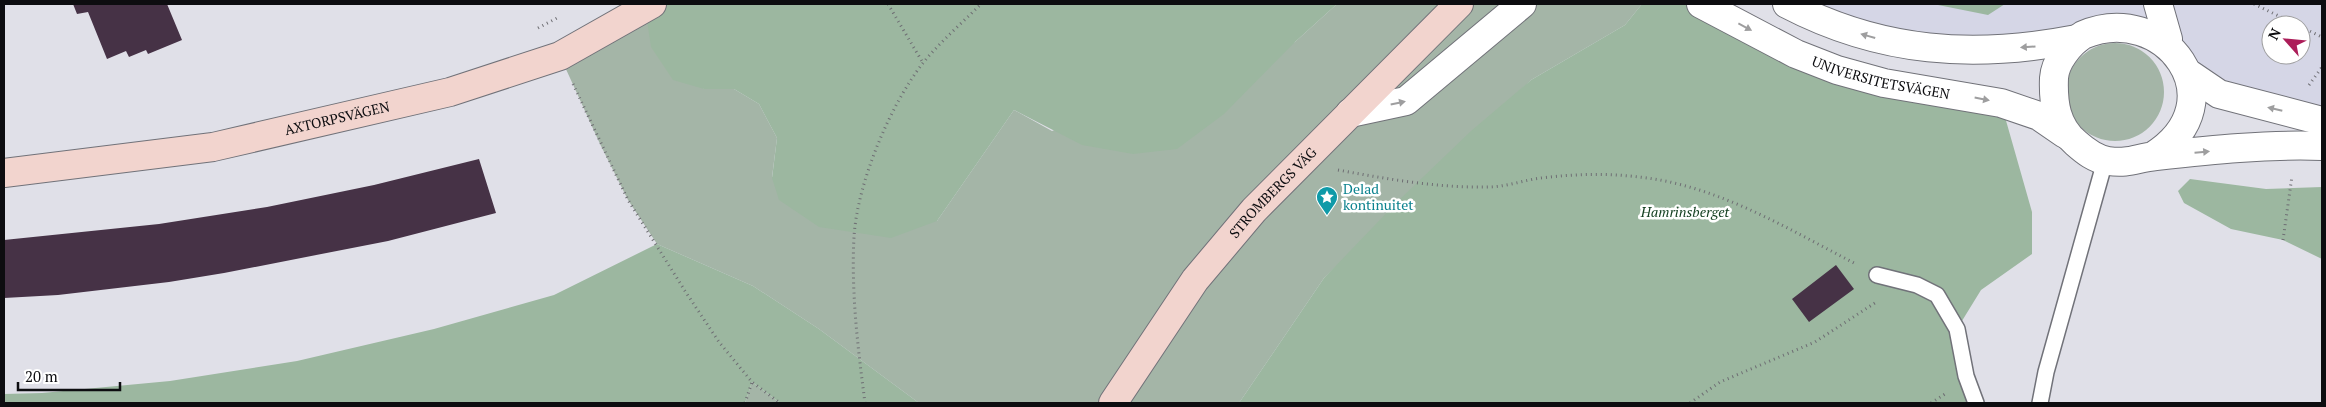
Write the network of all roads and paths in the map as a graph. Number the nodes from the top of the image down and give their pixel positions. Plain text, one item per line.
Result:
1 (652, 4) edge
2 (888, 4) edge
3 (981, 4) edge
4 (1459, 4) edge
5 (1522, 4) edge
6 (1702, 4) edge
7 (1787, 4) edge
8 (2104, 4) edge
9 (2158, 4) edge
10 (2254, 4) edge
11 (564, 15) dead end
12 (2277, 15) edge
13 (532, 31) dead end
14 (2085, 34) junction
15 (2168, 39) junction
16 (560, 56) junction
17 (923, 63) junction
18 (2190, 75) junction
19 (1350, 113) junction
20 (2322, 121) edge
21 (2065, 134) junction
22 (2322, 146) edge
23 (2153, 156) junction
24 (2105, 161) junction
25 (1300, 164) junction
26 (4, 173) edge
27 (1877, 275) joint
28 (1908, 282) junction
29 (752, 382) junction
30 (745, 403) edge
31 (780, 403) edge
32 (865, 403) edge
33 (1113, 403) edge
34 (1690, 403) edge
35 (1976, 403) edge
36 (2040, 403) edge

1 - 16 street, AXTORPSVÄGEN
2 - 17 path
3 - 17 path
4 - 19 street, STROMBERGS VÄG
19 -> 5 street
6 -> 21 street, UNIVERSITETSVÄGEN
14 -> 7 street
8 - 14 street
9 - 15 street
10 - 12 path
11 - 13 path
14 - 15 street
14 - 21 street
15 - 18 street
16 - 26 street, AXTORPSVÄGEN
16 - 29 path
17 - 32 path
20 -> 18 street
18 - 23 street
19 - 25 street, STROMBERGS VÄG
21 - 24 street
23 -> 22 street
23 - 24 street
24 - 36 lane
25 - 27 path
25 - 33 street, STROMBERGS VÄG
27 - 28 lane
28 - 34 path
28 - 35 lane
29 - 30 path
29 - 31 path

